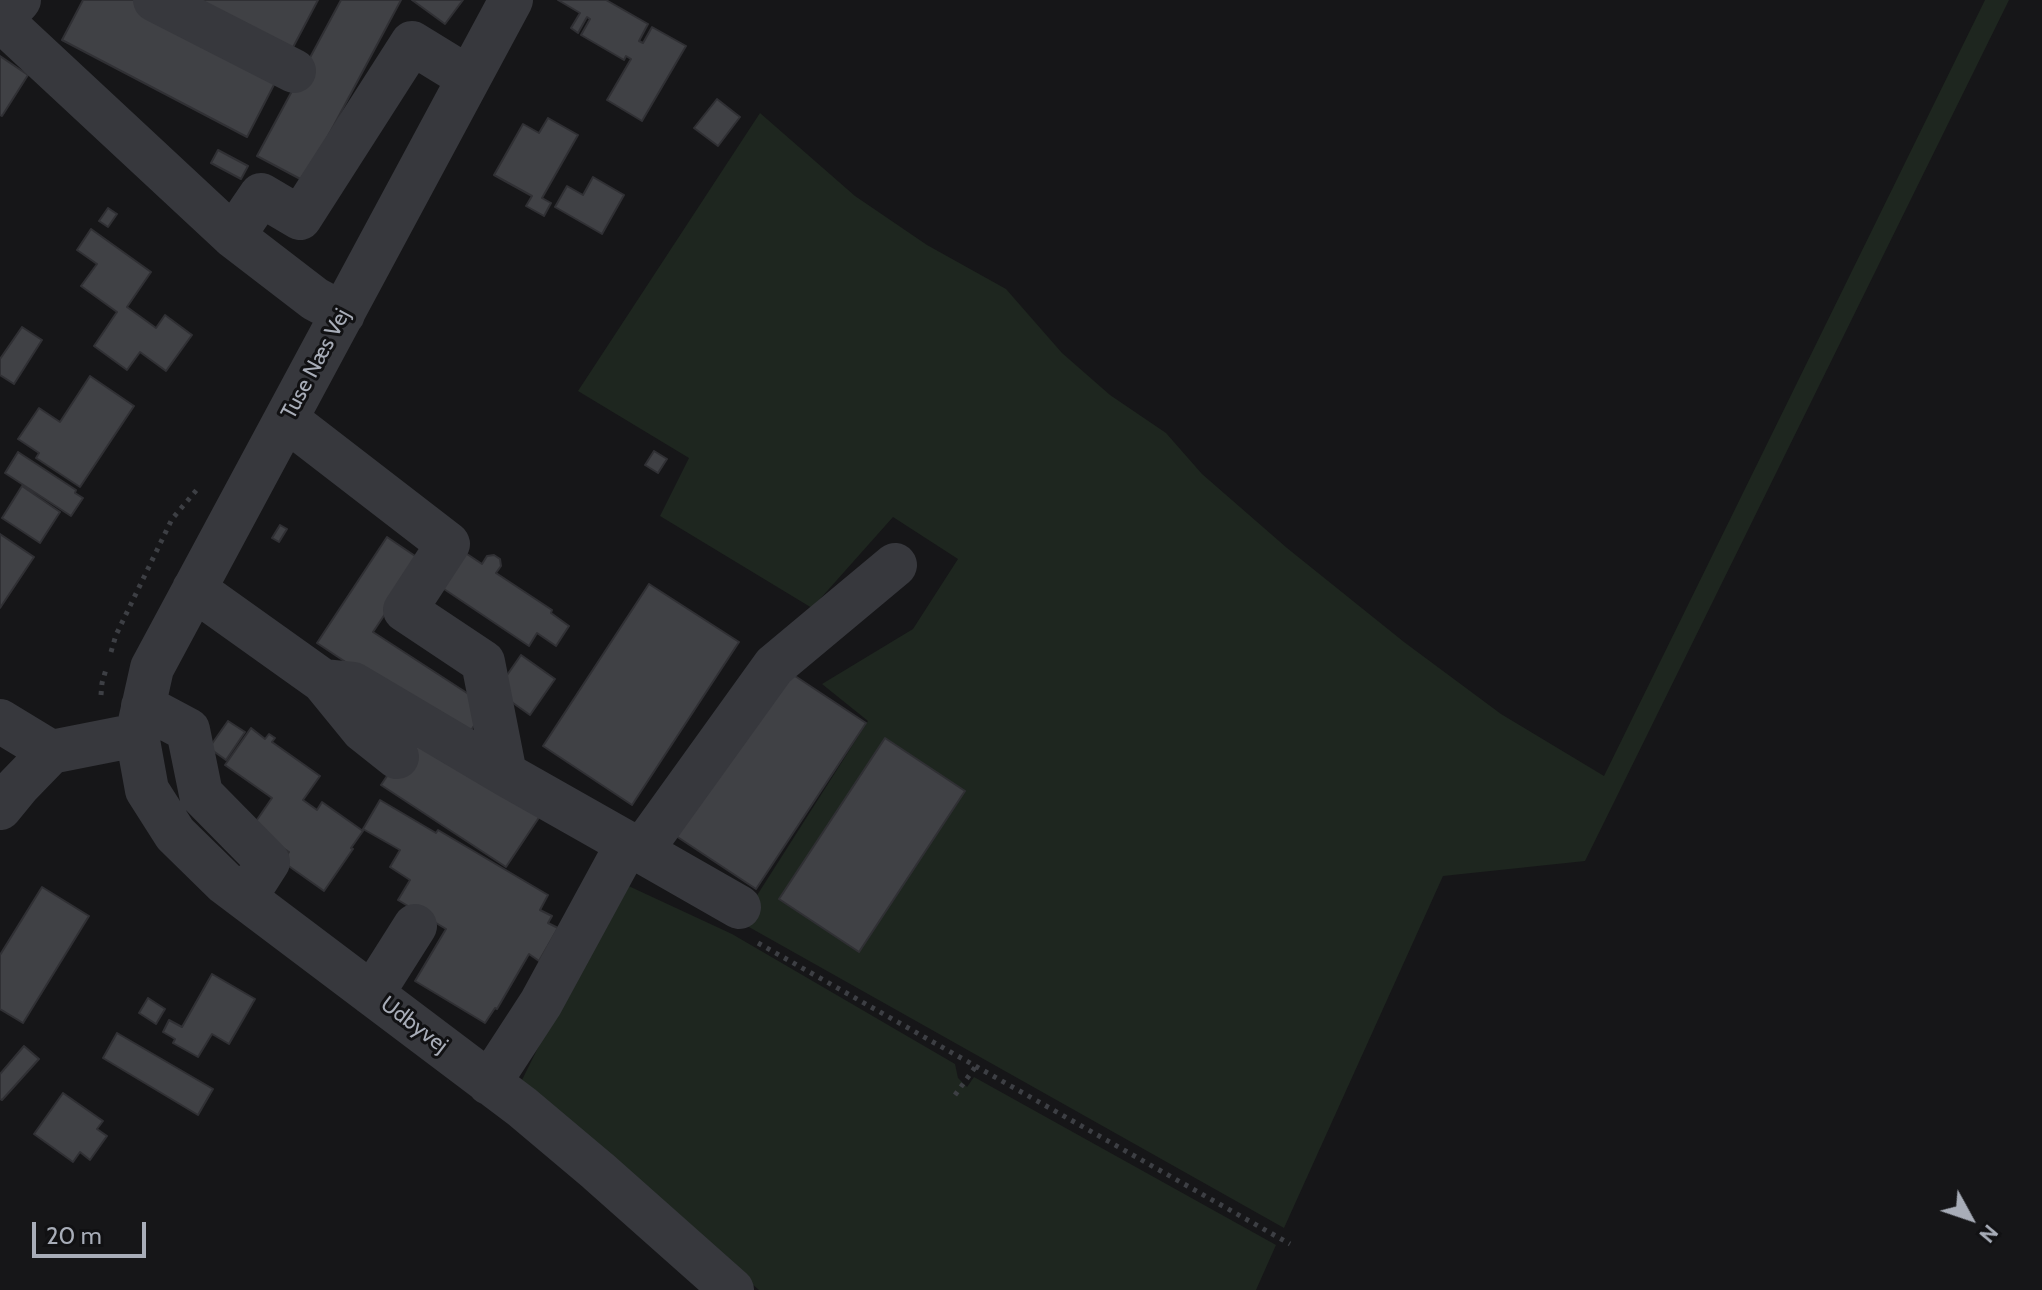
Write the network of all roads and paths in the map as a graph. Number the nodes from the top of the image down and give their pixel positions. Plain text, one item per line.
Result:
1 (19, 0) edge
2 (155, 0) edge
3 (511, 0) edge
4 (0, 19) edge
5 (294, 71) dead end
6 (469, 78) junction
7 (233, 236) junction
8 (343, 314) junction
9 (286, 419) junction
10 (895, 565) dead end
11 (194, 589) junction
12 (323, 681) junction
13 (0, 721) edge
14 (140, 721) junction
15 (51, 752) junction
16 (397, 757) dead end
17 (505, 774) junction
18 (0, 808) edge
19 (634, 847) junction
20 (731, 902) joint
21 (415, 926) dead end
22 (372, 994) junction
23 (976, 1066) junction
24 (489, 1083) junction
25 (955, 1095) dead end
26 (1290, 1244) dead end
27 (732, 1290) edge

1 - 4 street
2 - 5 street
3 - 6 street, Tuse Næs Vej
4 - 7 street
6 - 7 street
6 - 8 street, Tuse Næs Vej
7 - 8 street
8 - 9 street, Tuse Næs Vej
9 - 11 street, Tuse Næs Vej
9 - 17 street
10 - 19 street
11 - 12 street
11 - 14 street, Tuse Næs Vej
12 - 16 street
12 - 17 street
13 - 15 street
14 - 15 street
14 - 22 street, Udbyvej
15 - 18 street
17 - 19 street
19 - 20 street
19 - 24 street
20 - 23 path
21 - 22 street
22 - 24 street, Udbyvej
23 - 25 path
23 - 26 path
24 - 27 street, Udbyvej

